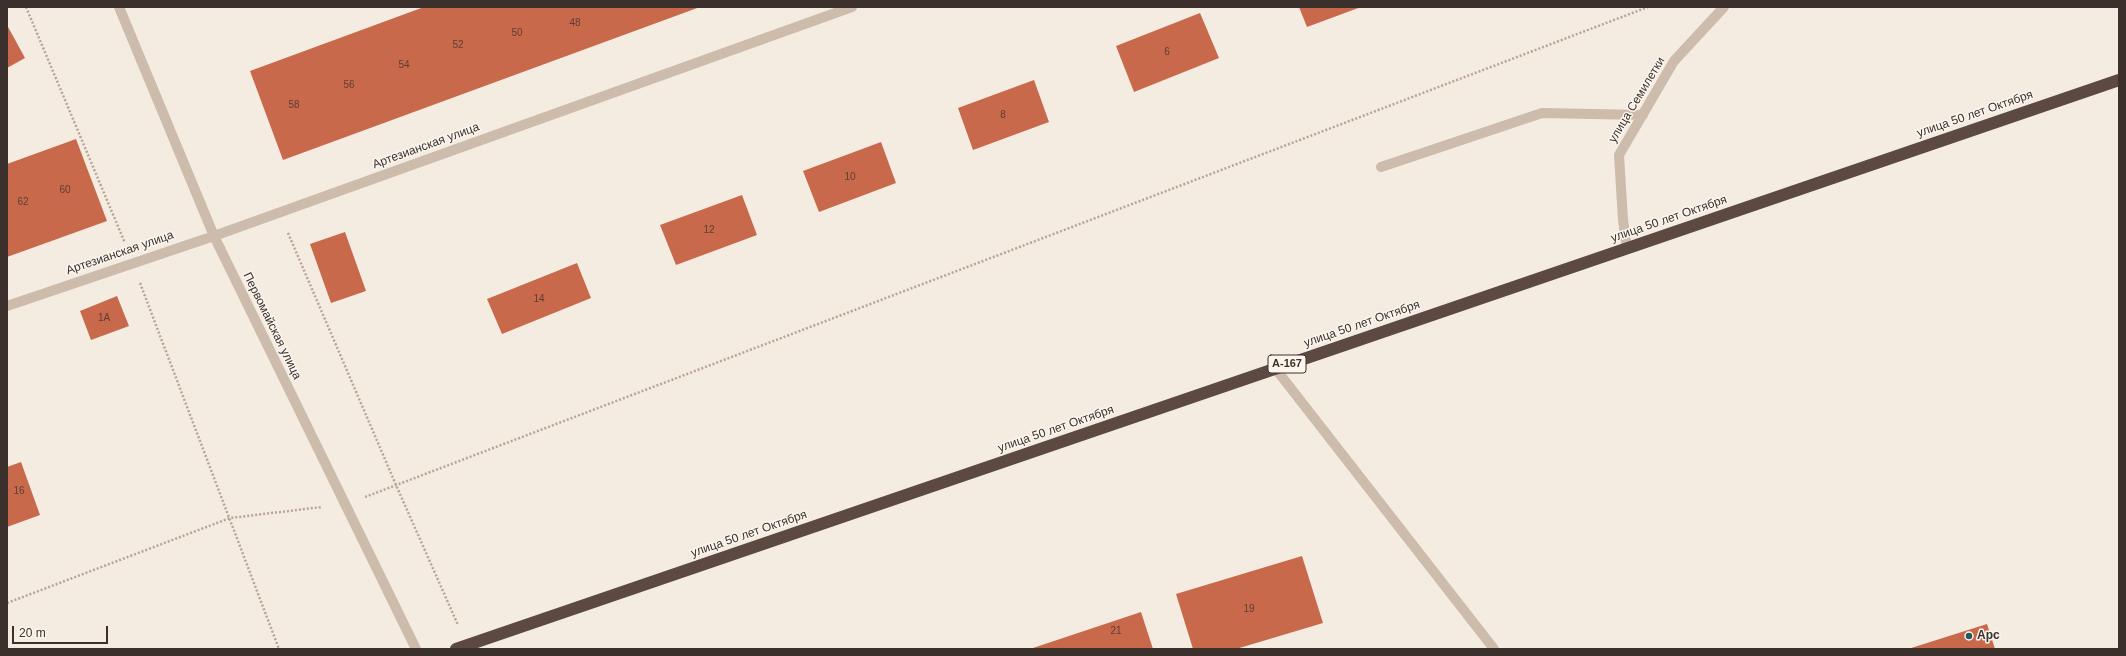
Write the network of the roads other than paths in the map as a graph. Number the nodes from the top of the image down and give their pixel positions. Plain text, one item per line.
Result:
1 (118, 7) edge
2 (852, 7) edge
3 (1724, 7) edge
4 (2119, 80) edge
5 (1643, 115) junction
6 (1381, 167) dead end
7 (214, 236) junction
8 (1627, 248) junction
9 (7, 306) edge
10 (1275, 368) junction
11 (462, 647) edge
12 (416, 649) edge
13 (1494, 649) edge

1 - 7 street, Первомайская улица
2 - 7 street, Артезианская улица
3 - 5 street, улица Семилетки
4 - 8 highway, улица 50 лет Октября / А-167
5 - 6 street
5 - 8 street, улица Семилетки
7 - 9 street, Артезианская улица
7 - 12 street, Первомайская улица
8 - 10 highway, улица 50 лет Октября / А-167
10 - 11 highway, улица 50 лет Октября / А-167
10 - 13 street

